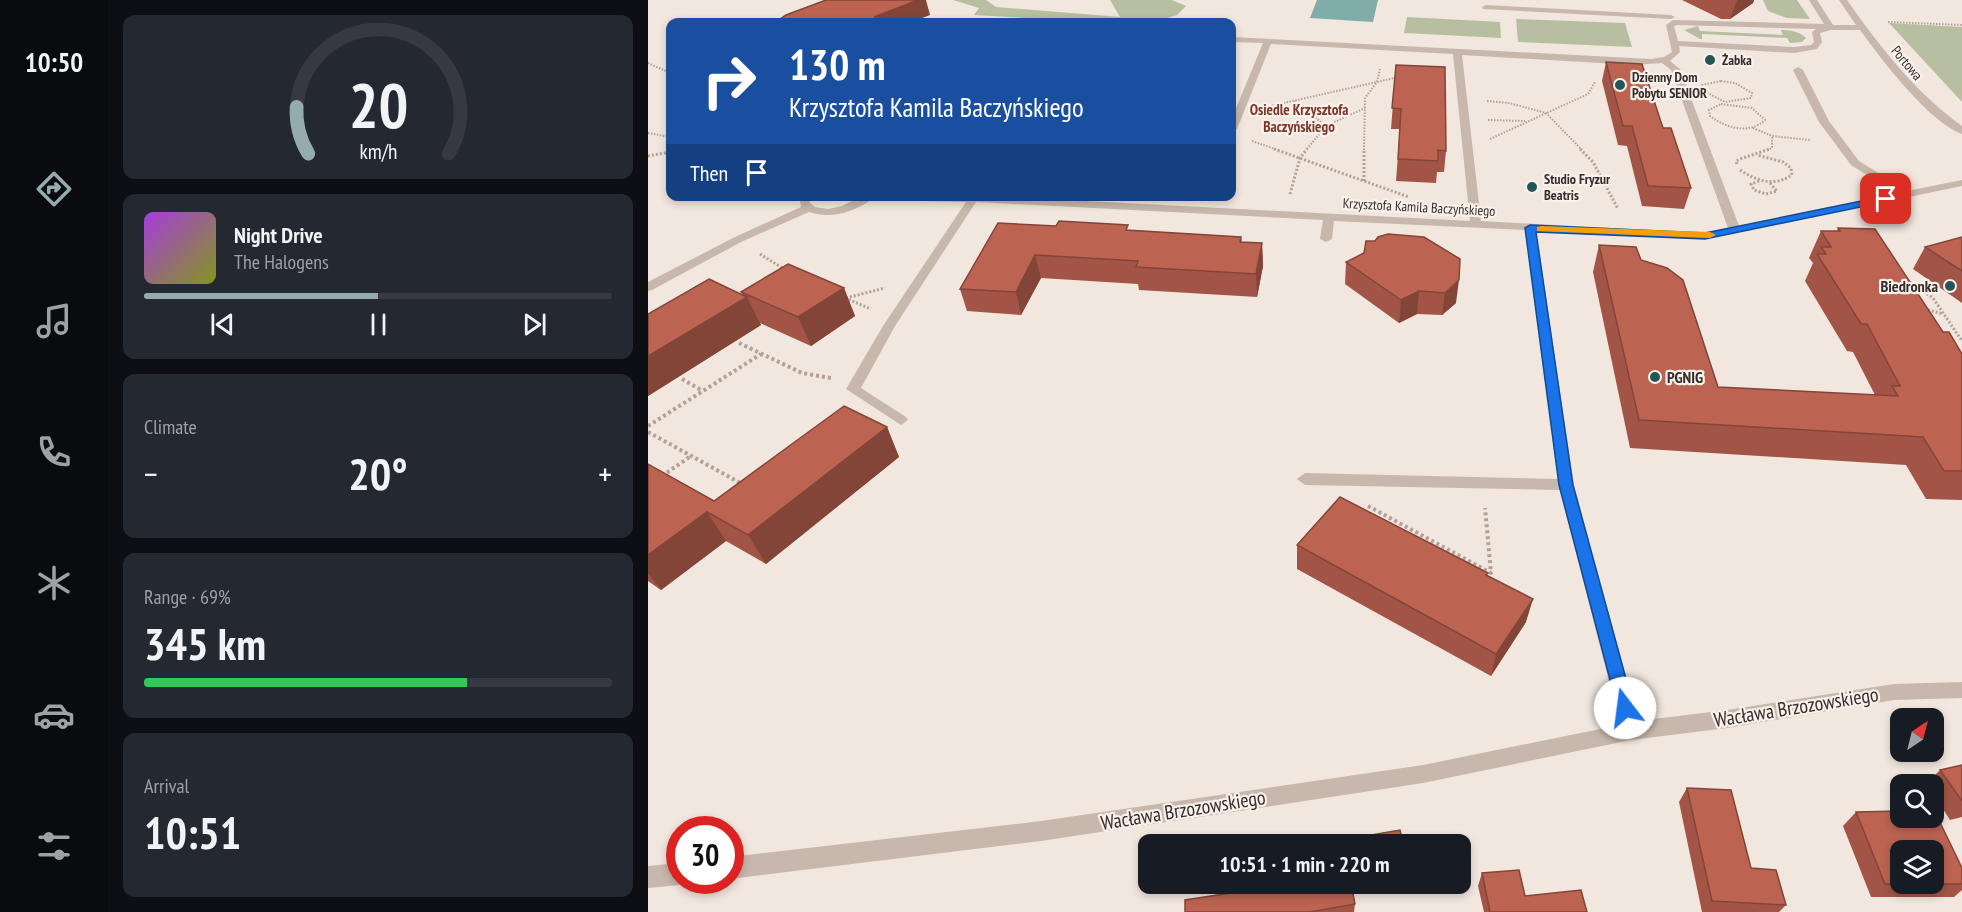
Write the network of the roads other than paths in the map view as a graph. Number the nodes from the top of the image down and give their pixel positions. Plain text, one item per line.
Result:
1 (1813, 0) edge
2 (1843, 0) edge
3 (1486, 7) dead end
4 (1671, 17) dead end
5 (1830, 27) junction
6 (1862, 28) junction
7 (1236, 39) edge
8 (1268, 41) junction
9 (1674, 43) junction
10 (1457, 52) junction
11 (1663, 60) junction
12 (1798, 69) dead end
13 (1236, 119) edge
14 (1962, 131) edge
15 (1962, 183) edge
16 (1906, 195) junction
17 (862, 201) edge
18 (972, 201) edge
19 (1010, 201) edge
20 (806, 202) edge
21 (1329, 218) junction
22 (1476, 225) junction
23 (1530, 228) junction
24 (1735, 231) junction
25 (1326, 239) dead end
26 (648, 287) edge
27 (901, 420) dead end
28 (1305, 479) dead end
29 (1566, 485) junction
30 (1962, 690) edge
31 (1631, 731) junction
32 (744, 866) edge
33 (666, 876) edge
34 (648, 878) edge

1 - 5 street
2 - 6 street, Portowa
3 - 4 street
5 - 6 street
5 - 9 street
5 - 9 street
6 - 14 street, Portowa
7 - 8 street
8 - 10 street
8 - 13 street
9 - 11 street
10 - 11 street
10 - 22 street
11 - 24 street
12 - 16 street
15 - 16 street, Krzysztofa Kamila Baczyńskiego
16 - 24 street, Krzysztofa Kamila Baczyńskiego
17 - 20 street
18 - 27 street
19 - 21 street, Krzysztofa Kamila Baczyńskiego
20 - 26 street
21 - 22 street, Krzysztofa Kamila Baczyńskiego
21 - 25 street
22 - 23 street, Krzysztofa Kamila Baczyńskiego
23 - 24 street, Krzysztofa Kamila Baczyńskiego
23 - 29 street
28 - 29 street
29 - 31 street
30 - 31 street, Wacława Brzozowskiego
31 - 32 street, Wacława Brzozowskiego
33 - 34 street

